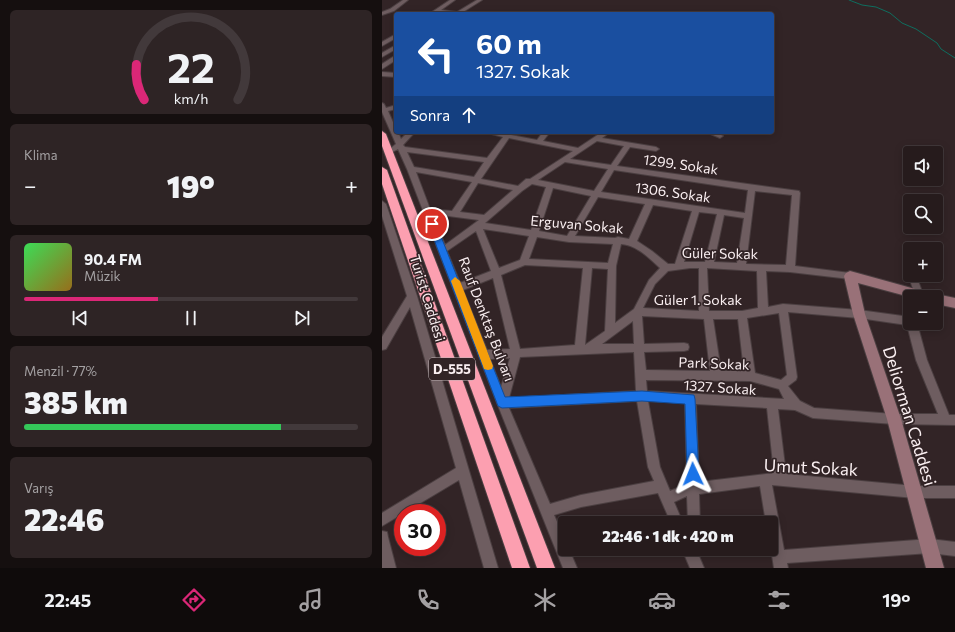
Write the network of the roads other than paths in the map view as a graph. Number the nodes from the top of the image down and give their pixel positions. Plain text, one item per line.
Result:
1 (406, 0) edge
2 (453, 0) edge
3 (480, 0) edge
4 (436, 10) junction
5 (434, 12) edge
6 (451, 12) edge
7 (460, 12) edge
8 (382, 14) edge
9 (394, 37) edge
10 (382, 44) edge
11 (394, 48) edge
12 (383, 54) edge
13 (394, 57) edge
14 (394, 58) edge
15 (382, 67) edge
16 (382, 74) edge
17 (394, 75) edge
18 (383, 107) edge
19 (394, 107) edge
20 (382, 134) edge
21 (410, 134) edge
22 (508, 134) edge
23 (512, 134) edge
24 (546, 134) edge
25 (604, 134) edge
26 (714, 134) edge
27 (720, 136) dead end
28 (596, 139) junction
29 (539, 142) junction
30 (629, 144) junction
31 (397, 148) junction
32 (656, 149) dead end
33 (578, 150) junction
34 (489, 160) junction
35 (562, 160) junction
36 (612, 168) junction
37 (382, 170) edge
38 (411, 170) junction
39 (476, 180) junction
40 (529, 181) junction
41 (550, 186) junction
42 (752, 188) junction
43 (519, 189) junction
44 (596, 194) junction
45 (650, 202) junction
46 (382, 204) edge
47 (696, 209) junction
48 (427, 211) junction
49 (721, 212) junction
50 (454, 215) junction
51 (747, 216) junction
52 (486, 218) junction
53 (385, 221) edge
54 (478, 225) junction
55 (533, 234) junction
56 (569, 239) junction
57 (618, 240) junction
58 (632, 242) junction
59 (443, 250) junction
60 (524, 262) junction
61 (588, 265) junction
62 (706, 265) junction
63 (612, 266) junction
64 (679, 266) junction
65 (741, 267) junction
66 (666, 268) junction
67 (761, 268) junction
68 (790, 269) junction
69 (496, 272) junction
70 (850, 276) junction
71 (458, 288) junction
72 (903, 292) edge
73 (412, 296) junction
74 (943, 300) edge
75 (955, 303) edge
76 (783, 308) junction
77 (763, 310) junction
78 (637, 312) junction
79 (859, 314) junction
80 (706, 315) junction
81 (742, 315) junction
82 (903, 320) edge
83 (913, 330) edge
84 (610, 333) junction
85 (382, 346) edge
86 (684, 347) dead end
87 (640, 348) junction
88 (585, 349) junction
89 (516, 353) junction
90 (484, 354) junction
91 (641, 375) junction
92 (716, 376) junction
93 (750, 376) junction
94 (782, 385) junction
95 (642, 396) junction
96 (690, 399) junction
97 (502, 403) junction
98 (772, 404) junction
99 (796, 405) junction
100 (894, 419) junction
101 (950, 419) edge
102 (463, 471) junction
103 (765, 480) junction
104 (781, 480) junction
105 (662, 486) junction
106 (693, 489) junction
107 (915, 492) junction
108 (955, 492) edge
109 (667, 499) junction
110 (547, 511) junction
111 (675, 516) edge
112 (694, 516) edge
113 (382, 520) edge
114 (382, 537) edge
115 (930, 546) junction
116 (955, 549) edge
117 (780, 562) edge
118 (389, 568) edge
119 (491, 568) edge
120 (521, 568) edge
121 (546, 568) edge
122 (570, 568) edge
123 (935, 568) edge

1 - 8 street
2 - 4 street
3 - 7 street
4 - 5 street
4 - 6 street
9 - 10 street
11 - 12 street
12 - 13 street
14 - 15 street
16 - 17 street
18 - 19 street
18 - 31 street, Rauf Denktaş Bulvarı
20 - 31 highway, Rauf Denktaş Bulvarı / D-555
21 - 31 street
22 - 34 street
23 - 29 street
24 - 29 street
25 - 28 street
26 - 27 street
28 - 30 street
28 - 33 street
29 - 33 street
30 - 32 street
30 - 36 street
31 - 34 street
31 - 38 street, Rauf Denktaş Bulvarı
31 - 121 highway, Rauf Denktaş Bulvarı / D-555
33 - 35 street
34 - 39 street
35 - 36 street, 1299. Sokak
35 - 40 street
36 - 42 street, 1299. Sokak
36 - 44 street
37 - 120 highway, D-555
38 - 39 street
38 - 48 street, Rauf Denktaş Bulvarı
39 - 43 street
39 - 50 street
40 - 41 street, 1306. Sokak
40 - 43 street
41 - 44 street, 1306. Sokak
41 - 55 street
42 - 51 street
42 - 68 street, 1299. Sokak
43 - 52 street
44 - 45 street, 1306. Sokak
44 - 56 street
45 - 47 street, 1306. Sokak
45 - 58 street
46 - 53 street, Turist Caddesi
47 - 49 street, 1306. Sokak
47 - 64 street
48 - 50 street
48 - 59 street, Rauf Denktaş Bulvarı
49 - 51 street, 1306. Sokak
49 - 62 street
50 - 52 street
51 - 65 street
52 - 54 street
53 - 73 street, Turist Caddesi
54 - 55 street, Erguvan Sokak
54 - 59 street
54 - 69 street
55 - 56 street, Erguvan Sokak
55 - 60 street
56 - 57 street, Erguvan Sokak
57 - 58 street, Erguvan Sokak
57 - 63 street
58 - 66 street, Erguvan Sokak
59 - 71 street, Rauf Denktaş Bulvarı
60 - 61 street
60 - 69 street
61 - 63 street
61 - 88 street
62 - 64 street, Güler Sokak
62 - 65 street, Güler Sokak
62 - 80 street
63 - 84 street
64 - 66 street, Güler Sokak
65 - 67 street, Güler Sokak
66 - 78 street, Güler Sokak
67 - 68 street, Güler Sokak
67 - 77 street
68 - 70 street, Güler Sokak
69 - 71 street
69 - 89 street
70 - 72 street
70 - 79 street, Deliorman Caddesi
71 - 90 street, Rauf Denktaş Bulvarı
73 - 85 street
73 - 102 street, Turist Caddesi
74 - 75 street
76 - 77 street, Güler 1. Sokak
76 - 79 street, Güler 1. Sokak
76 - 94 street
77 - 81 street, Güler 1. Sokak
78 - 80 street, Güler 1. Sokak
78 - 84 street, Güler Sokak
78 - 87 street
79 - 82 street, Güler 1. Sokak
79 - 100 street, Deliorman Caddesi
80 - 81 street, Güler 1. Sokak
80 - 92 street
81 - 93 street
83 - 101 street
84 - 88 street, Güler Sokak
86 - 87 street
87 - 88 street
87 - 91 street
88 - 89 street
89 - 90 street
89 - 97 street
90 - 97 street, Rauf Denktaş Bulvarı
91 - 92 street, Park Sokak
91 - 95 street
92 - 93 street, Park Sokak
93 - 94 street, Park Sokak
94 - 99 street
95 - 96 street, 1327. Sokak
95 - 97 street, 1327. Sokak
95 - 105 street
96 - 98 street, 1327. Sokak
96 - 106 street
97 - 110 street, Rauf Denktaş Bulvarı
98 - 99 street, 1327. Sokak
98 - 104 street
99 - 100 street
100 - 101 street
100 - 107 street, Deliorman Caddesi
102 - 113 street
102 - 119 street, Turist Caddesi
103 - 104 street, Umut Sokak
103 - 106 street, Umut Sokak
103 - 117 street
104 - 107 street, Umut Sokak
105 - 109 street
105 - 110 street
106 - 109 street, Umut Sokak
106 - 112 street
107 - 108 street, Umut Sokak
107 - 115 street, Deliorman Caddesi
109 - 111 street
110 - 122 street, Rauf Denktaş Bulvarı
114 - 118 street
115 - 116 street
115 - 117 street
115 - 123 street, Deliorman Caddesi

